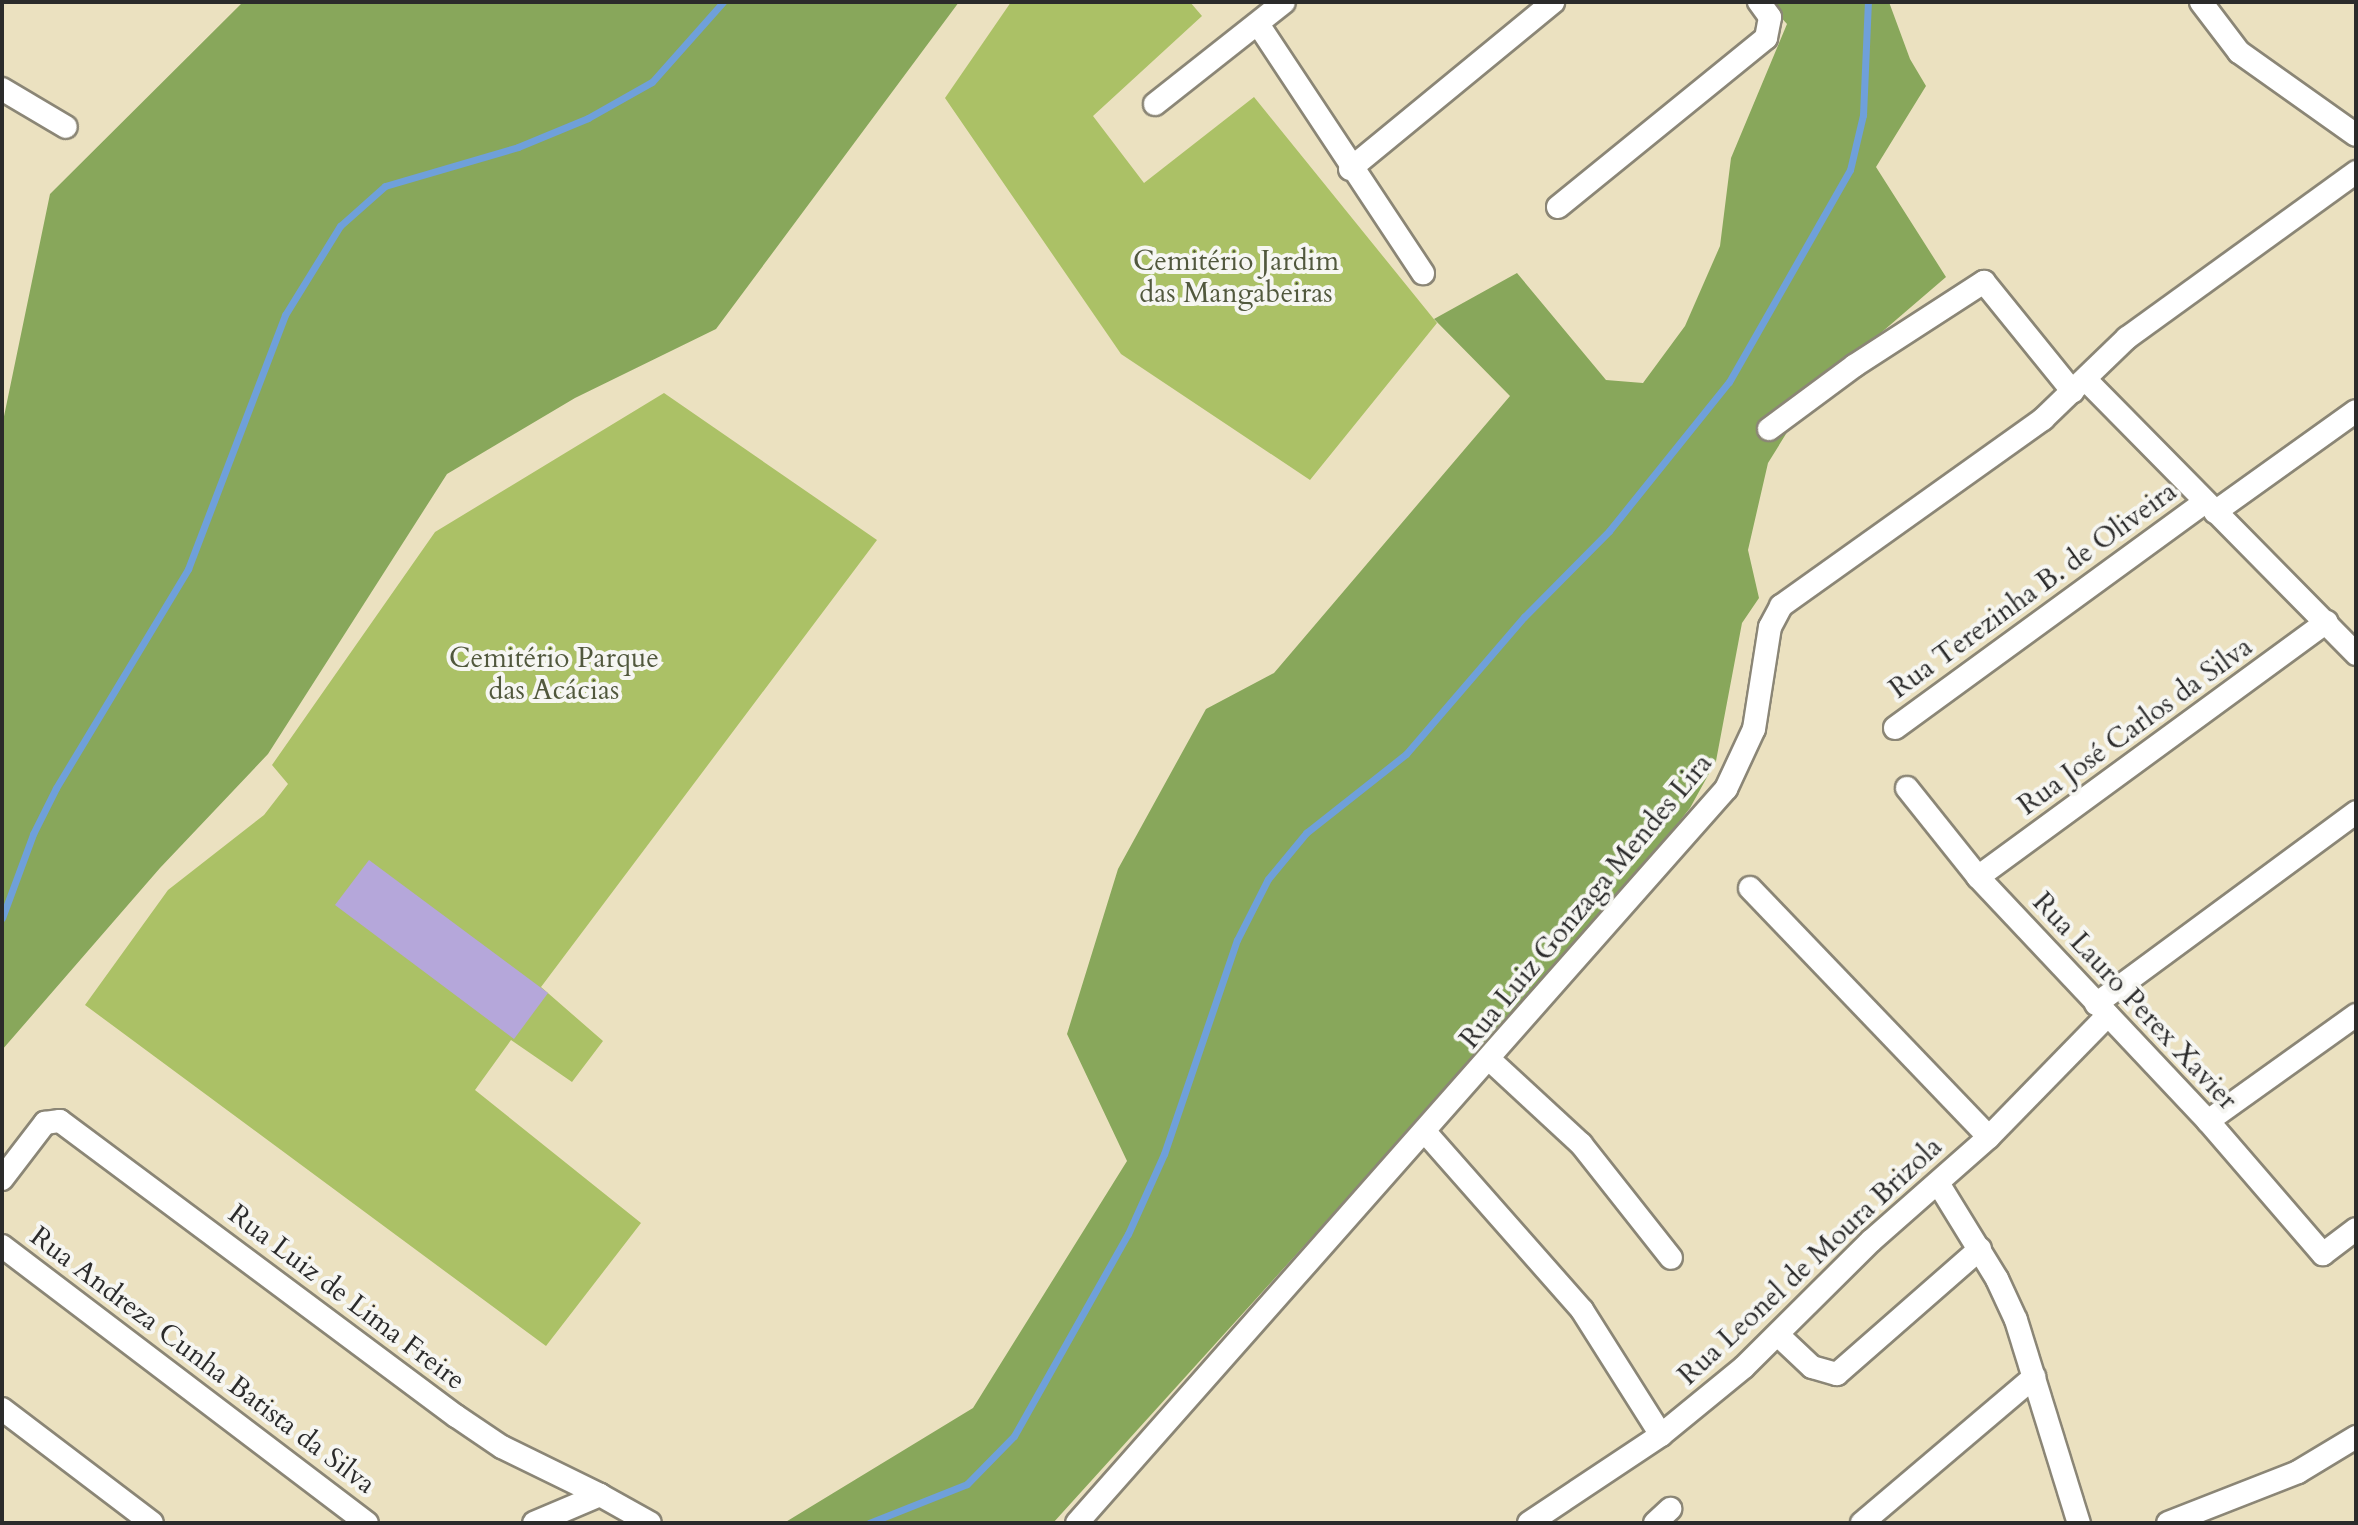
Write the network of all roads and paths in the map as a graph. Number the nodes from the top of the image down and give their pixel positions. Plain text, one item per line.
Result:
1 (1284, 2) edge
2 (1553, 2) edge
3 (2201, 2) edge
4 (1761, 4) edge
5 (1258, 24) junction
6 (2, 89) edge
7 (1155, 104) dead end
8 (66, 127) dead end
9 (2356, 135) edge
10 (1350, 169) junction
11 (2356, 172) edge
12 (1558, 207) dead end
13 (1423, 273) dead end
14 (2080, 386) junction
15 (2356, 411) edge
16 (1769, 429) dead end
17 (2210, 507) junction
18 (2327, 622) junction
19 (2354, 650) edge
20 (1895, 728) dead end
21 (1907, 788) dead end
22 (2356, 812) edge
23 (1978, 877) junction
24 (1750, 888) dead end
25 (2102, 1010) junction
26 (2356, 1015) edge
27 (1490, 1060) junction
28 (2208, 1121) junction
29 (1426, 1133) junction
30 (1989, 1137) junction
31 (2, 1179) edge
32 (1938, 1183) junction
33 (2356, 1229) edge
34 (2, 1246) edge
35 (1980, 1249) junction
36 (1671, 1258) dead end
37 (1778, 1335) junction
38 (2034, 1377) junction
39 (2, 1409) edge
40 (1661, 1435) junction
41 (2356, 1437) edge
42 (600, 1495) junction
43 (152, 1523) edge
44 (367, 1523) edge
45 (534, 1523) edge
46 (650, 1523) edge
47 (1077, 1523) edge
48 (1529, 1523) edge
49 (1862, 1523) edge
50 (2079, 1523) edge
51 (2168, 1523) edge

1 - 5 street
2 - 10 street
3 - 9 street
4 - 12 street
5 - 7 street
5 - 10 street
6 - 8 street
10 - 13 street
11 - 14 street, Rua Luiz Gonzaga Mendes Lira
14 - 16 street
14 - 17 street
14 - 27 street, Rua Luiz Gonzaga Mendes Lira
15 - 17 street, Rua Terezinha B. de Oliveira
17 - 18 street
17 - 20 street, Rua Terezinha B. de Oliveira
18 - 19 street
18 - 23 street, Rua José Carlos da Silva
21 - 23 street, Rua Lauro Perex Xavier
22 - 25 street, Rua Leonel de Moura Brizola
23 - 25 street, Rua Lauro Perex Xavier
24 - 30 street
25 - 28 street, Rua Lauro Perex Xavier
25 - 30 street, Rua Leonel de Moura Brizola
26 - 28 street
27 - 29 street, Rua Luiz Gonzaga Mendes Lira
27 - 36 street
28 - 33 street, Rua Lauro Perex Xavier
29 - 40 street
29 - 47 street, Rua Luiz Gonzaga Mendes Lira
30 - 32 street, Rua Leonel de Moura Brizola
31 - 42 street, Rua Luiz de Lima Freire
32 - 35 street
32 - 37 street, Rua Leonel de Moura Brizola
34 - 44 street, Rua Andreza Cunha Batista da Silva
35 - 37 street
35 - 38 street
37 - 40 street, Rua Leonel de Moura Brizola
38 - 49 street
38 - 50 street
39 - 43 street
40 - 48 street, Rua Leonel de Moura Brizola
41 - 51 street
42 - 45 street
42 - 46 street

